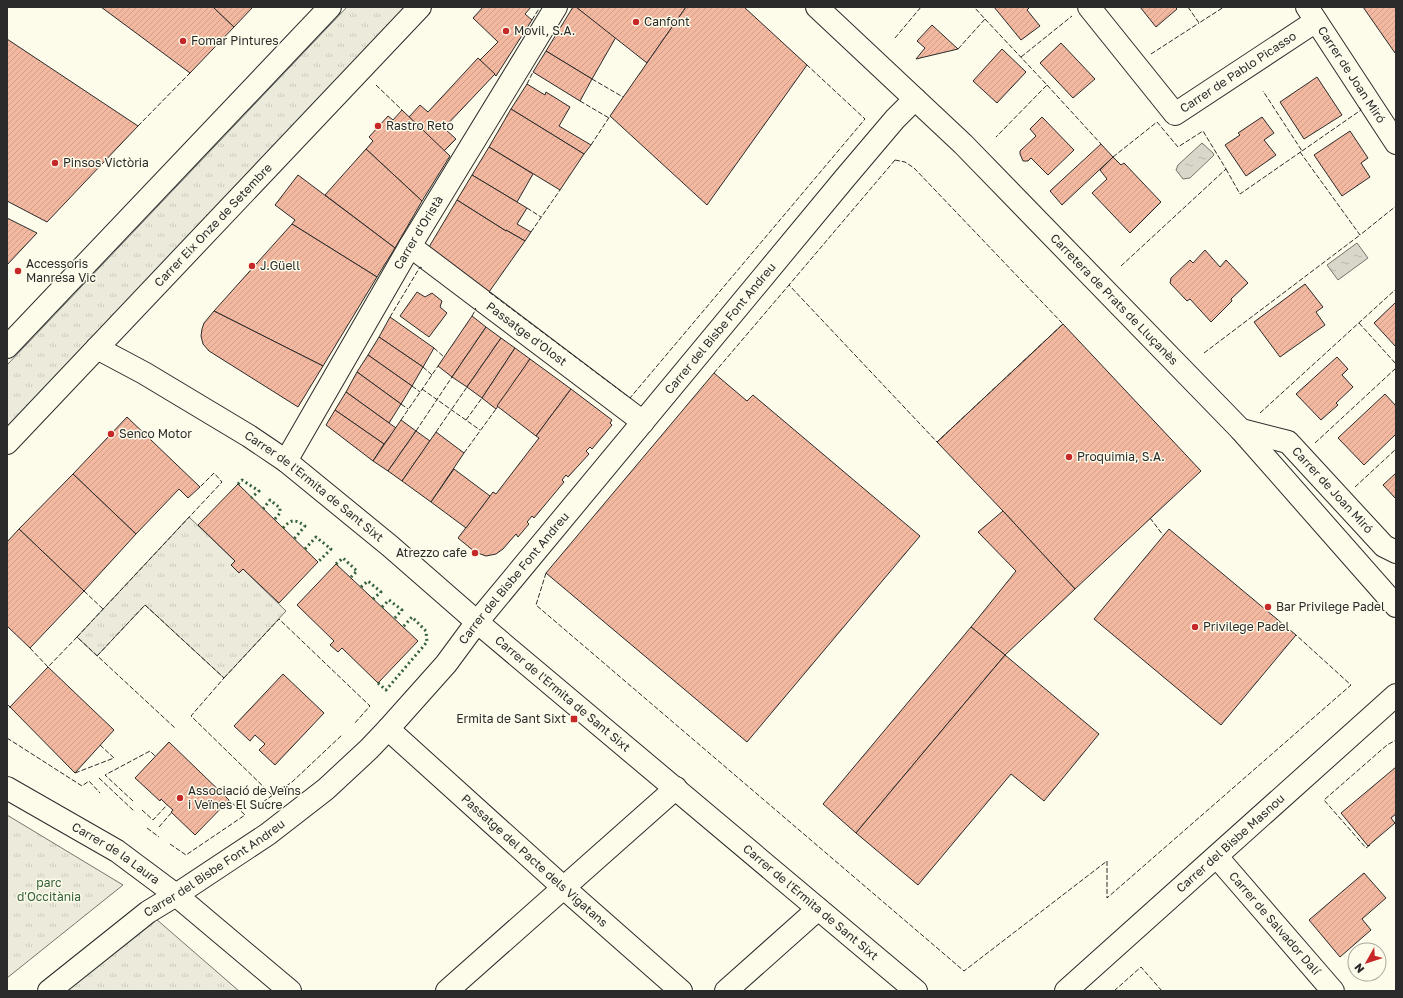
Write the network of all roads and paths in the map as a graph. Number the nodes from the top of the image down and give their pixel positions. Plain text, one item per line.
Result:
1 (330, 7) edge
2 (420, 7) edge
3 (556, 7) edge
4 (817, 7) edge
5 (1089, 7) edge
6 (1311, 14) edge
7 (914, 98) junction
8 (1396, 143) edge
9 (410, 246) junction
10 (7, 347) edge
11 (97, 348) junction
12 (643, 422) junction
13 (1241, 430) junction
14 (7, 443) edge
15 (286, 461) junction
16 (1396, 552) edge
17 (1396, 606) edge
18 (477, 622) junction
19 (1396, 695) edge
20 (388, 729) junction
21 (7, 788) edge
22 (676, 788) junction
23 (1217, 857) junction
24 (564, 888) junction
25 (176, 895) junction
26 (818, 908) junction
27 (49, 991) edge
28 (290, 991) edge
29 (447, 991) edge
30 (681, 991) edge
31 (726, 991) edge
32 (916, 991) edge
33 (1066, 991) edge
34 (1333, 991) edge

1 - 10 street
2 - 11 street, Carrer Eix Onze de Setembre
3 - 9 street, Carrer d'Oristà
4 - 7 street, Carretera de Prats de Lluçanès
5 - 6 street, Carrer de Pablo Picasso
6 - 8 street, Carrer de Joan Miró
7 - 12 street, Carrer del Bisbe Font Andreu
7 - 13 street, Carretera de Prats de Lluçanès
9 - 12 street, Passatge d'Olost
9 - 15 street, Carrer d'Oristà
11 - 14 street, Carrer Eix Onze de Setembre
11 - 15 street, Carrer de l'Ermita de Sant Sixt
12 - 18 street, Carrer del Bisbe Font Andreu
13 - 16 street, Carrer de Joan Miró
13 - 17 street, Carretera de Prats de Lluçanès
15 - 18 street, Carrer de l'Ermita de Sant Sixt
18 - 20 street, Carrer del Bisbe Font Andreu
18 - 22 street, Carrer de l'Ermita de Sant Sixt
19 - 23 street, Carrer del Bisbe Masnou
20 - 24 street, Passatge del Pacte dels Vigatans
20 - 25 street, Carrer del Bisbe Font Andreu
21 - 25 street, Carrer de la Laura
22 - 24 street
22 - 26 street, Carrer de l'Ermita de Sant Sixt
23 - 33 street, Carrer del Bisbe Masnou
23 - 34 street, Carrer de Salvador Dalí
24 - 29 street
24 - 30 street, Passatge del Pacte dels Vigatans
25 - 27 street, Carrer del Bisbe Font Andreu
25 - 28 street, Carrer de la Laura
26 - 31 street
26 - 32 street, Carrer de l'Ermita de Sant Sixt

